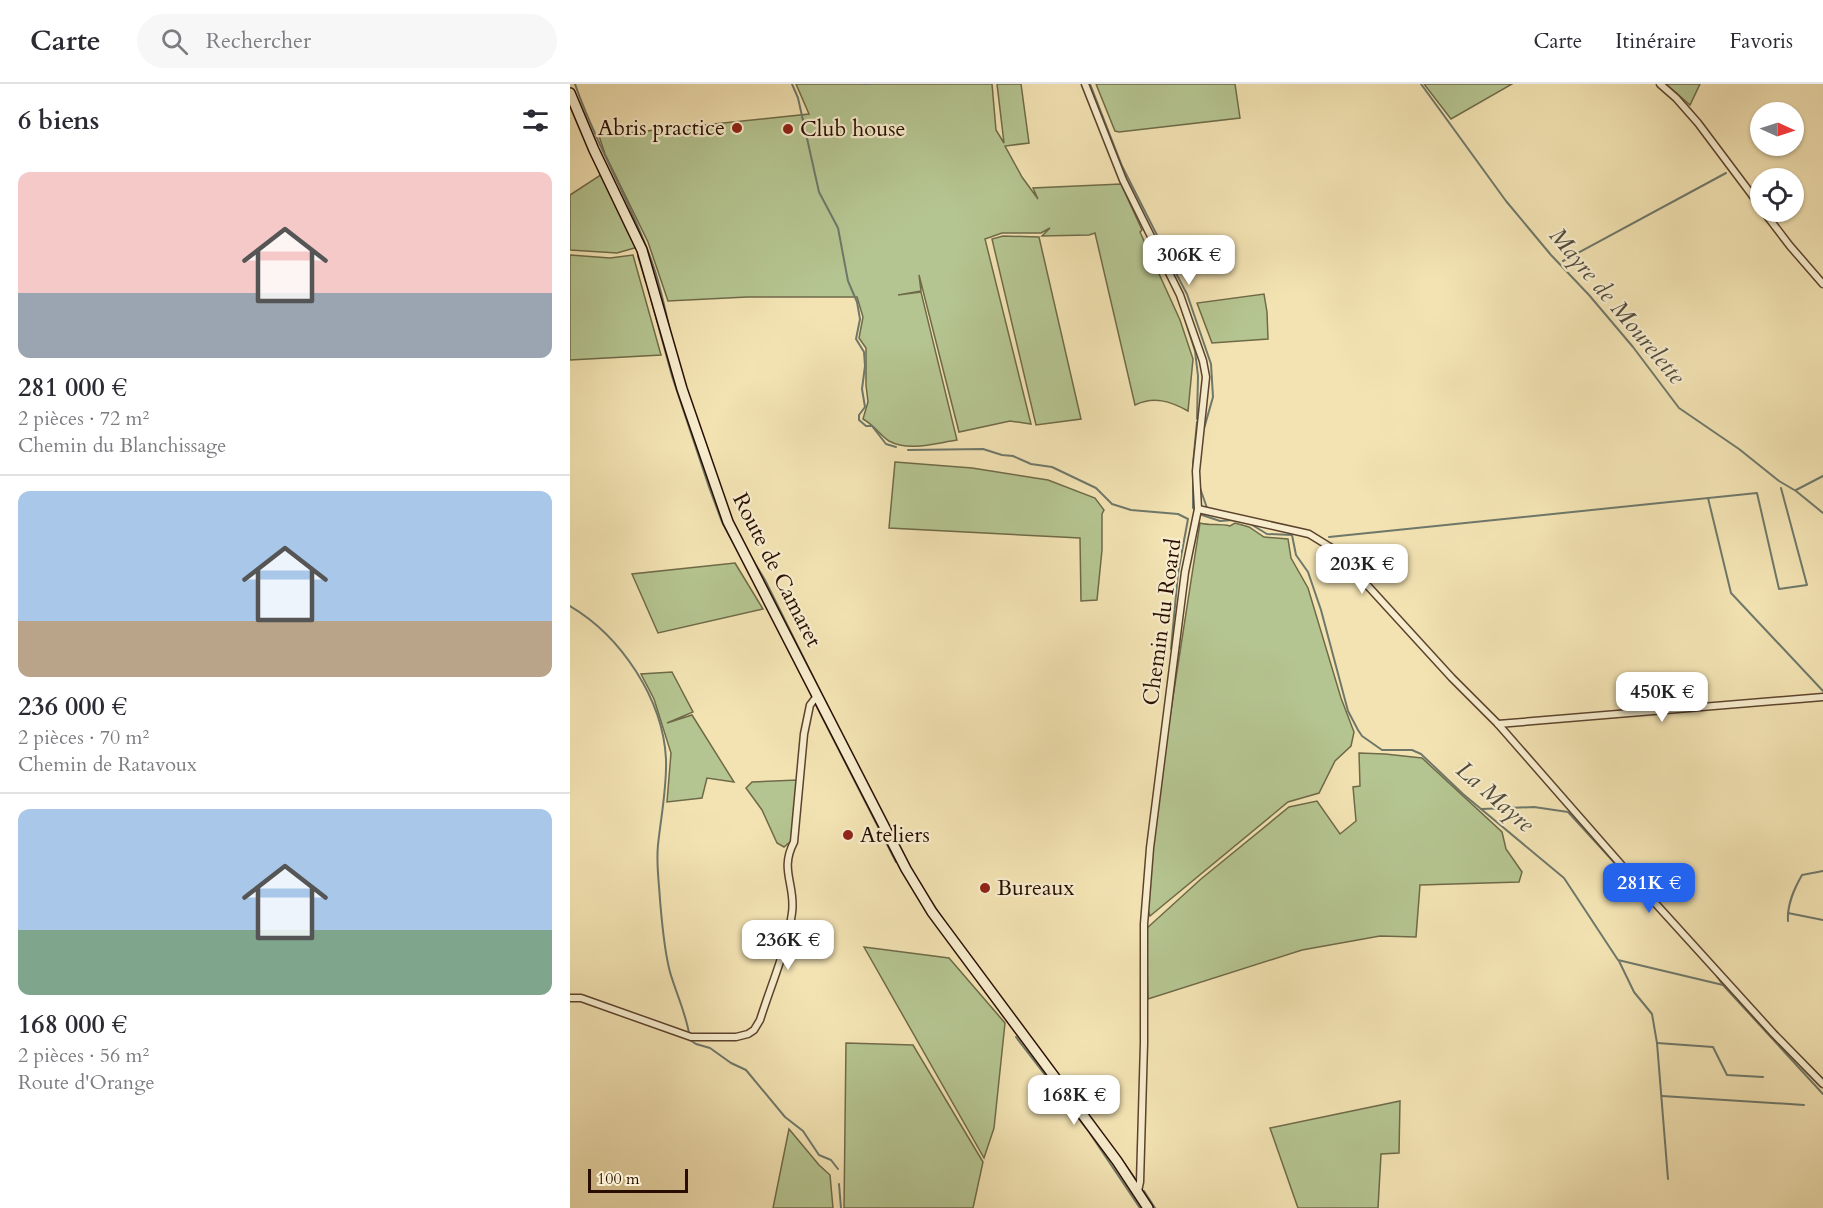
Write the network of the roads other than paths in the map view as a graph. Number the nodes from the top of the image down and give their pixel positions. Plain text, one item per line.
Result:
1 (1085, 84) edge
2 (1659, 84) edge
3 (570, 93) edge
4 (1750, 192) edge
5 (1772, 222) edge
6 (1823, 284) edge
7 (1198, 509) junction
8 (817, 696) junction
9 (1823, 697) edge
10 (1498, 724) junction
11 (570, 998) edge
12 (1823, 1084) edge
13 (1138, 1191) junction
14 (1148, 1208) edge

1 - 7 street, Chemin du Roard
2 - 4 street
3 - 8 main road, Route de Camaret
5 - 6 street
7 - 10 street
7 - 13 street, Chemin du Roard
8 - 11 street
8 - 13 main road, Route de Camaret
9 - 10 street
10 - 12 street
13 - 14 main road, Route de Camaret

